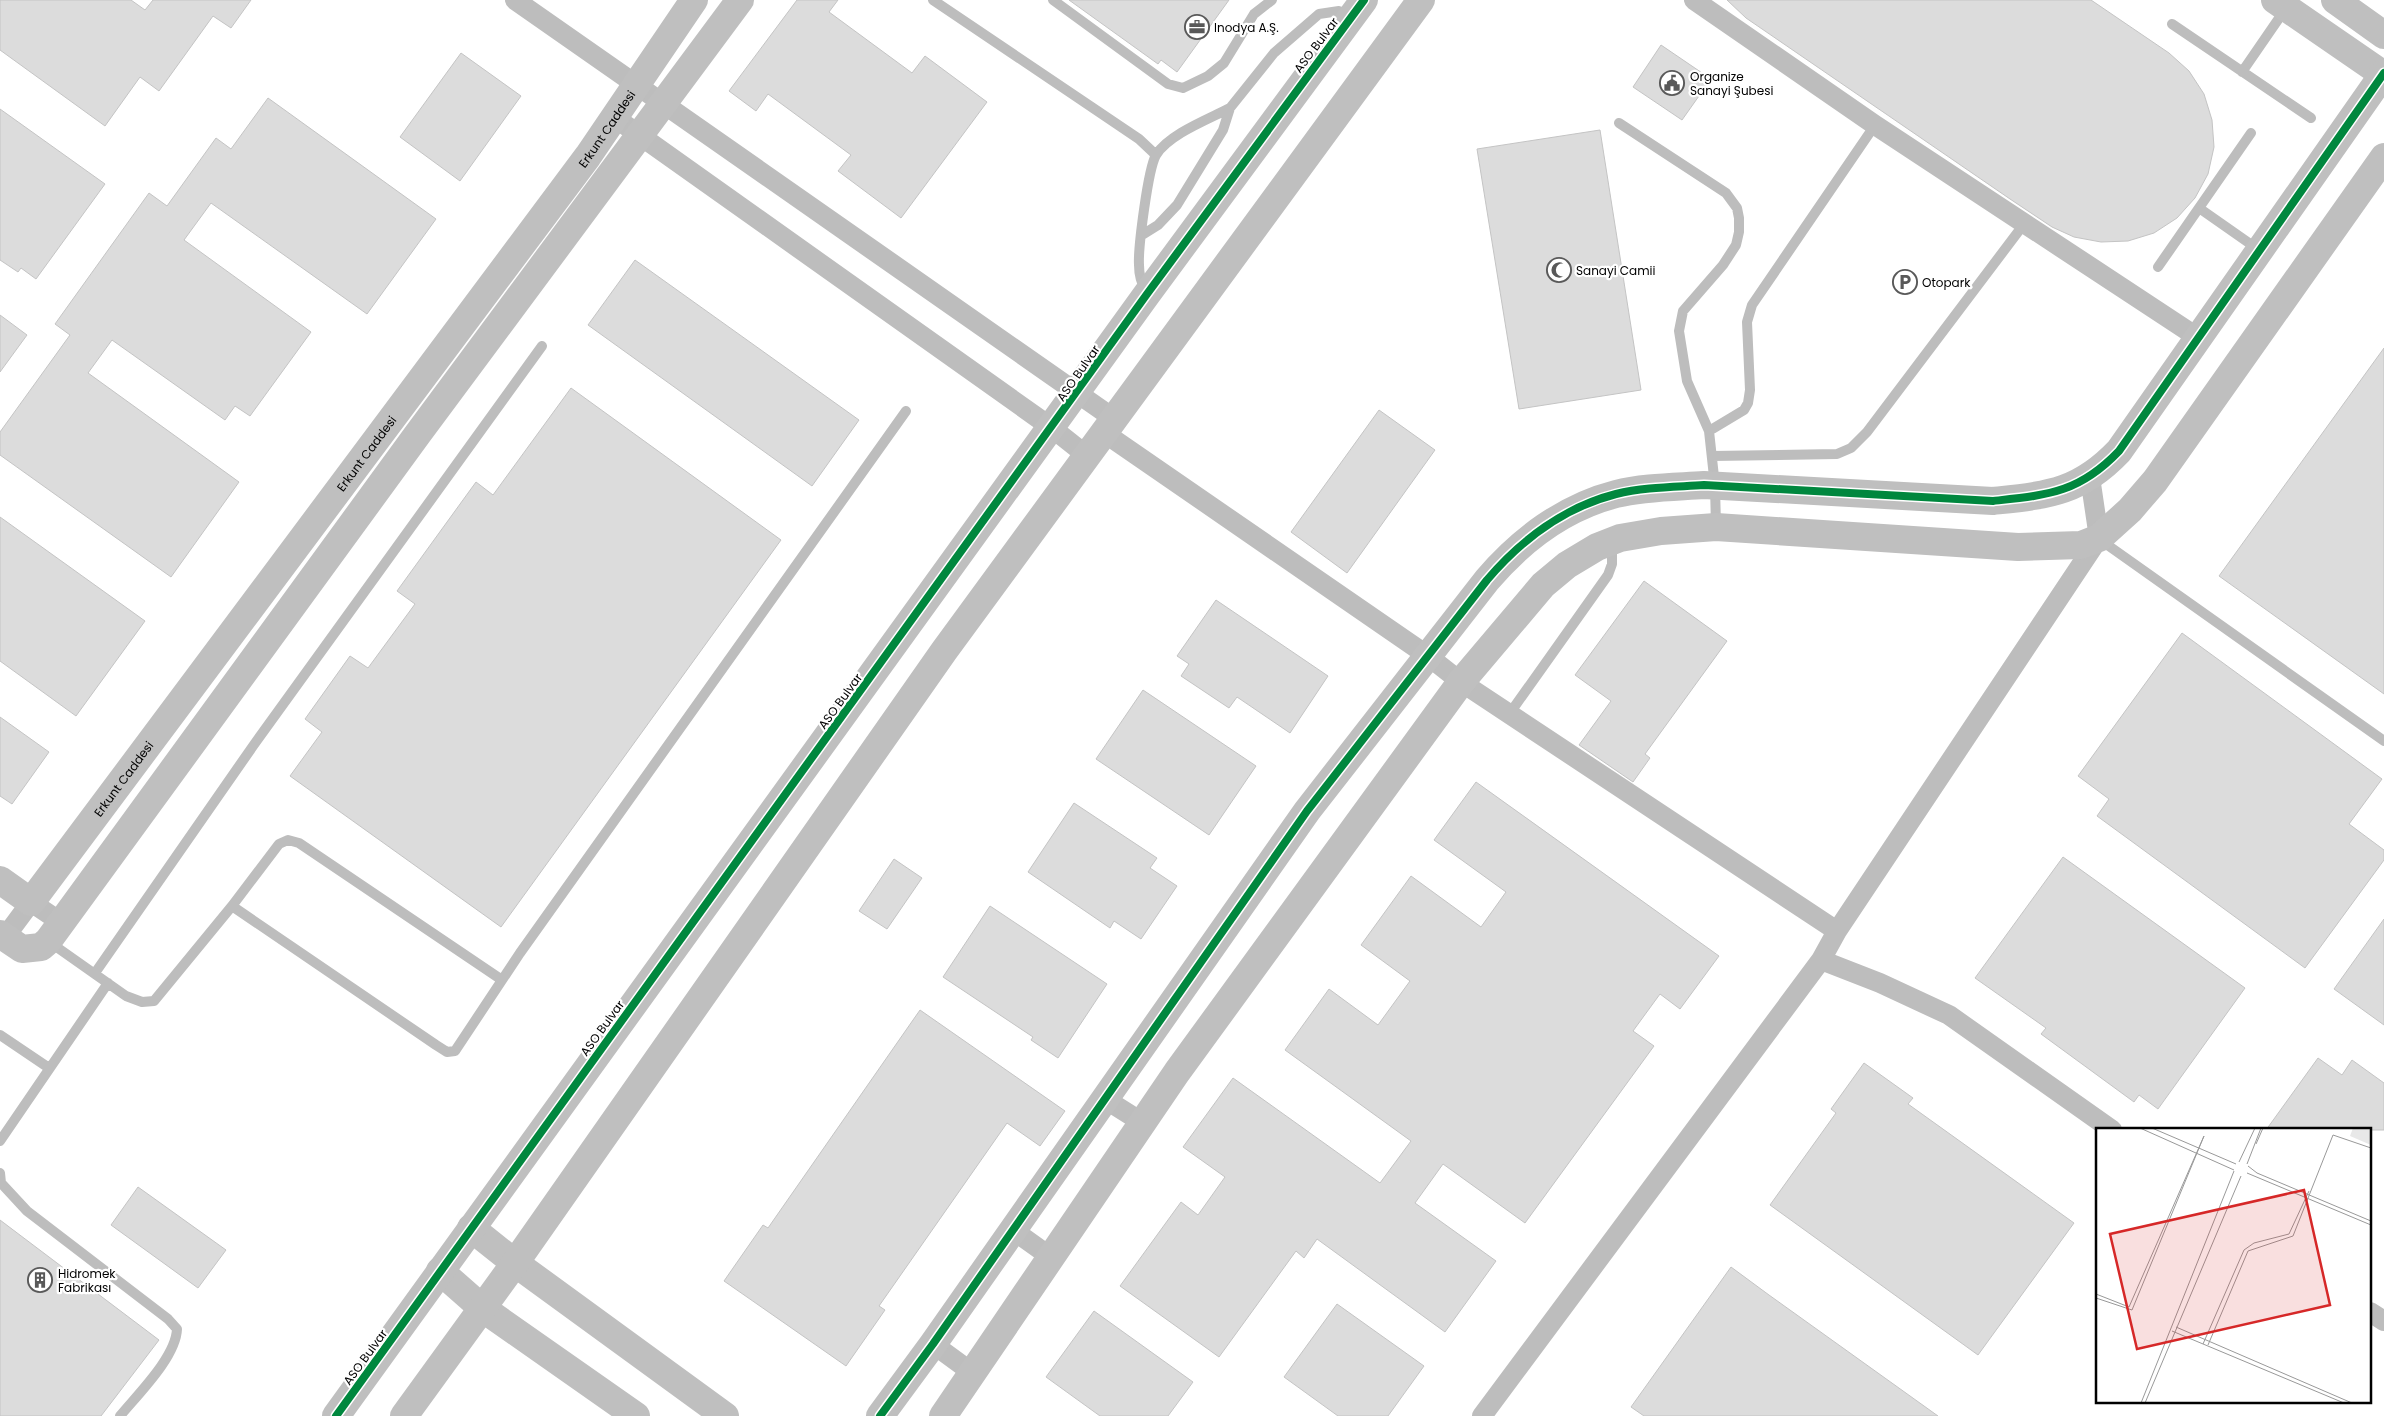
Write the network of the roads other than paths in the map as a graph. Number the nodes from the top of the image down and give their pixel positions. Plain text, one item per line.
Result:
1 (515, 0) edge
2 (694, 0) edge
3 (740, 0) edge
4 (933, 0) edge
5 (1053, 0) edge
6 (1272, 0) edge
7 (1420, 0) edge
8 (1694, 0) edge
9 (2335, 0) edge
10 (2281, 4) edge
11 (1358, 8) edge
12 (2172, 24) dead end
13 (2384, 35) edge
14 (2242, 72) junction
15 (2384, 74) edge
16 (636, 86) junction
17 (661, 104) junction
18 (1230, 108) junction
19 (614, 117) junction
20 (2310, 118) dead end
21 (1619, 122) dead end
22 (1875, 125) junction
23 (2251, 134) dead end
24 (639, 136) junction
25 (1156, 155) junction
26 (2384, 157) edge
27 (2198, 208) junction
28 (2024, 224) junction
29 (1142, 235) junction
30 (2260, 252) junction
31 (2158, 267) dead end
32 (1147, 294) junction
33 (2200, 338) junction
34 (542, 346) dead end
35 (1077, 393) junction
36 (906, 411) dead end
37 (1108, 425) junction
38 (1052, 428) junction
39 (1708, 431) junction
40 (1086, 455) junction
41 (1712, 456) junction
42 (2090, 476) junction
43 (1715, 486) junction
44 (1716, 527) junction
45 (2099, 538) junction
46 (1612, 541) junction
47 (1428, 656) junction
48 (1462, 682) junction
49 (1510, 713) junction
50 (2384, 741) edge
51 (0, 880) edge
52 (31, 902) junction
53 (232, 906) junction
54 (1837, 931) junction
55 (55, 932) junction
56 (2, 936) edge
57 (1821, 960) junction
58 (95, 974) junction
59 (502, 980) junction
60 (108, 983) junction
61 (0, 1035) edge
62 (49, 1068) junction
63 (1105, 1099) junction
64 (1143, 1123) junction
65 (2109, 1128) edge
66 (0, 1141) edge
67 (0, 1173) edge
68 (471, 1228) junction
69 (1013, 1230) junction
70 (1052, 1258) junction
71 (515, 1263) junction
72 (440, 1271) junction
73 (482, 1308) junction
74 (2372, 1313) edge
75 (2384, 1321) edge
76 (933, 1344) junction
77 (974, 1374) junction
78 (120, 1416) edge
79 (336, 1416) edge
80 (404, 1416) edge
81 (636, 1416) edge
82 (725, 1416) edge
83 (880, 1416) edge
84 (943, 1416) edge
85 (1482, 1416) edge

1 - 16 street
2 - 16 street, Erkunt Caddesi
3 - 17 street
4 - 25 lane
5 - 6 lane
7 - 37 street
8 - 22 street
9 - 13 street
10 - 14 lane
10 - 15 street
11 - 18 lane
11 - 32 street, ASO Bulvar
12 - 14 lane
14 - 20 lane
15 - 30 street
16 - 17 street
16 - 19 street, Erkunt Caddesi
17 - 24 street
17 - 35 street
18 - 25 lane
18 - 29 lane
19 - 24 street
19 - 52 street, Erkunt Caddesi
21 - 39 lane
22 - 28 street
22 - 39 lane
23 - 27 lane
24 - 38 street
24 - 55 street
25 - 29 lane
26 - 45 street
27 - 30 lane
27 - 31 lane
28 - 33 street
28 - 41 lane
29 - 32 lane
30 - 33 street
32 - 35 street, ASO Bulvar
33 - 42 street
34 - 58 lane
35 - 37 street
35 - 38 street, ASO Bulvar
36 - 59 lane
37 - 40 street
37 - 47 street
38 - 40 street
38 - 68 street, ASO Bulvar
39 - 41 lane
40 - 71 street
41 - 43 lane
42 - 43 street
42 - 45 street
43 - 44 lane
43 - 47 street
44 - 45 street
44 - 46 street
45 - 50 lane
45 - 54 street
46 - 48 street
46 - 49 lane
47 - 48 street
47 - 63 street
48 - 49 street
48 - 64 street
49 - 54 street
51 - 52 street
52 - 55 street
52 - 56 street
53 - 59 lane
53 - 59 lane
53 - 60 lane
54 - 57 street
55 - 56 street
55 - 58 lane
57 - 65 street
57 - 85 street
58 - 60 lane
60 - 62 lane
61 - 62 lane
62 - 66 lane
63 - 64 street
63 - 69 street
64 - 70 street
67 - 78 lane
68 - 71 street
68 - 72 street, ASO Bulvar
69 - 70 street
69 - 76 street
70 - 77 street
71 - 73 street
71 - 82 street
72 - 73 street
72 - 79 street, ASO Bulvar
73 - 80 street
73 - 81 street
74 - 75 street
76 - 77 street
76 - 83 street
77 - 84 street

